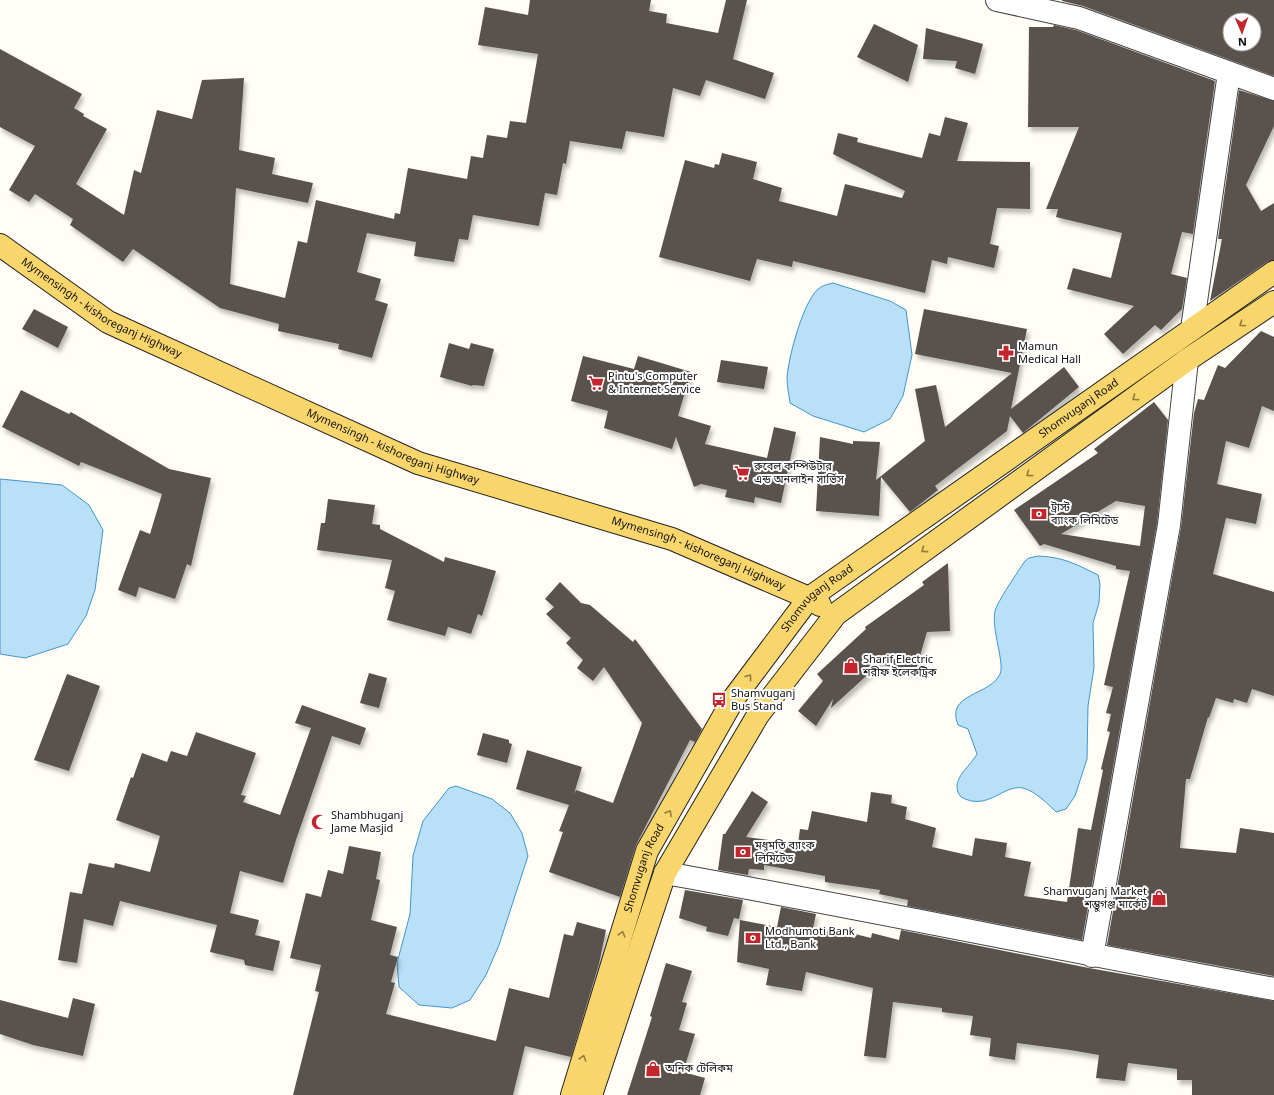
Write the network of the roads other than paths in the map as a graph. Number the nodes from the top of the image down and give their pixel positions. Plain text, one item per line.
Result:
1 (997, 0) edge
2 (1229, 73) junction
3 (1274, 89) edge
4 (0, 245) edge
5 (1274, 272) edge
6 (1274, 302) edge
7 (1192, 329) junction
8 (1187, 360) junction
9 (809, 598) junction
10 (836, 614) junction
11 (665, 873) junction
12 (1092, 956) junction
13 (1274, 989) edge
14 (572, 1095) edge
15 (590, 1095) edge

1 - 2 street
2 - 3 street
2 - 7 street
4 - 9 main road, Mymensingh - kishoreganj Highway
5 - 7 main road, Shomvuganj Road
6 -> 8 main road, Shomvuganj Road
7 - 9 main road, Shomvuganj Road
8 -> 10 main road, Shomvuganj Road
8 - 12 street
9 - 10 main road
14 -> 9 main road, Shomvuganj Road
10 - 11 main road, Shomvuganj Road
11 - 12 street
11 - 15 main road, Shomvuganj Road
12 - 13 street

